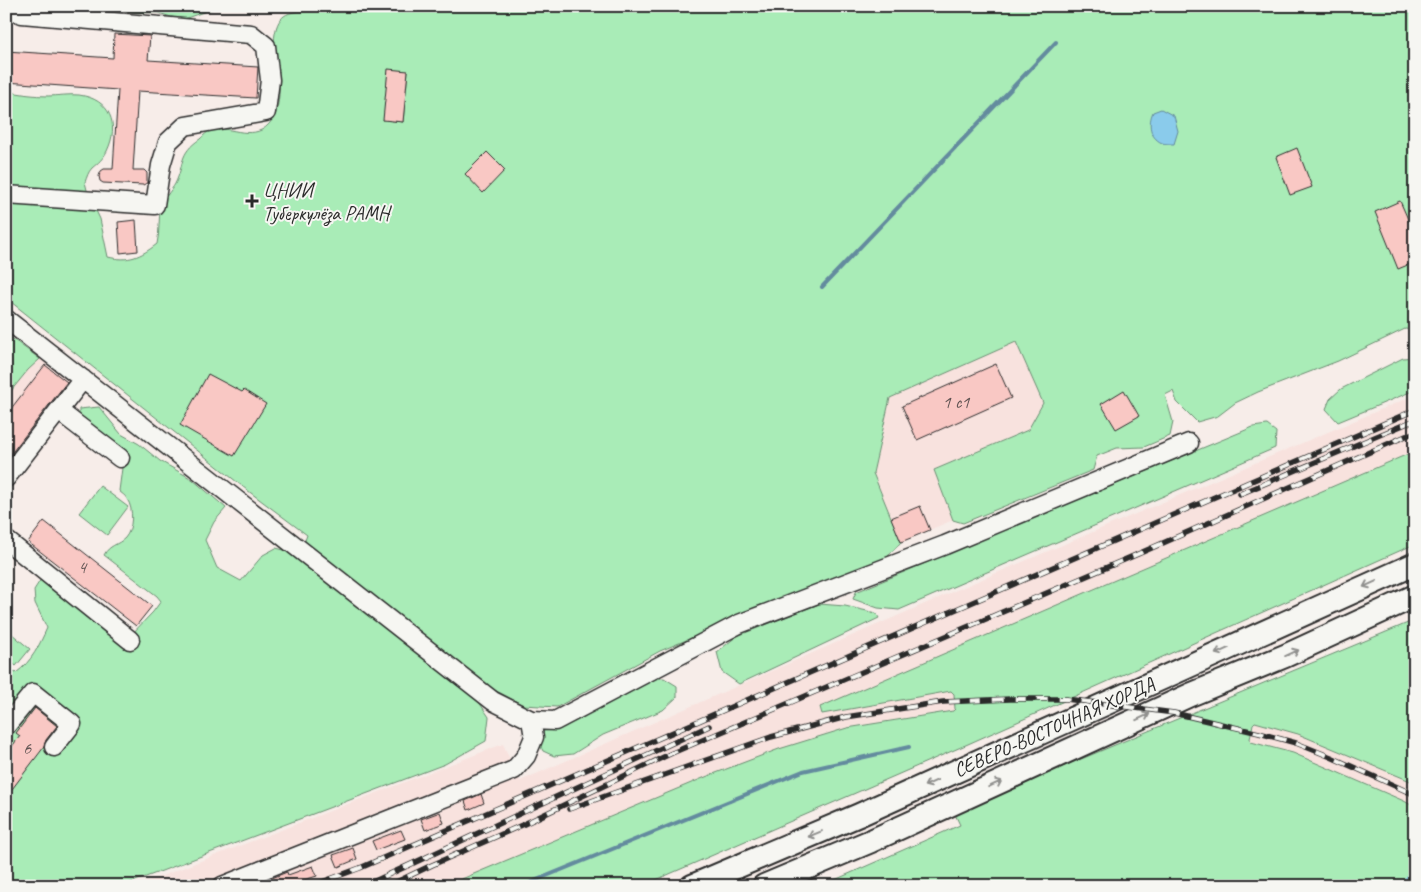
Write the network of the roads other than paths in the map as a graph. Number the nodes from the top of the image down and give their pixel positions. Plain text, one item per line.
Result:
1 (8, 9) edge
2 (6, 195) edge
3 (6, 319) edge
4 (83, 379) junction
5 (59, 410) junction
6 (1189, 443) dead end
7 (120, 458) dead end
8 (6, 478) edge
9 (6, 540) edge
10 (1415, 564) edge
11 (1415, 596) edge
12 (130, 640) dead end
13 (531, 720) junction
14 (6, 726) edge
15 (54, 747) dead end
16 (222, 886) edge
17 (692, 886) edge
18 (764, 886) edge

1 - 2 street
3 - 4 street
4 - 5 street
4 - 13 street
5 - 7 street
5 - 8 street
6 - 13 street
9 - 12 street
10 -> 17 main road, СЕВЕРО-ВОСТОЧНАЯ ХОРДА
18 -> 11 main road, СЕВЕРО-ВОСТОЧНАЯ ХОРДА
13 - 16 street
14 - 15 street

